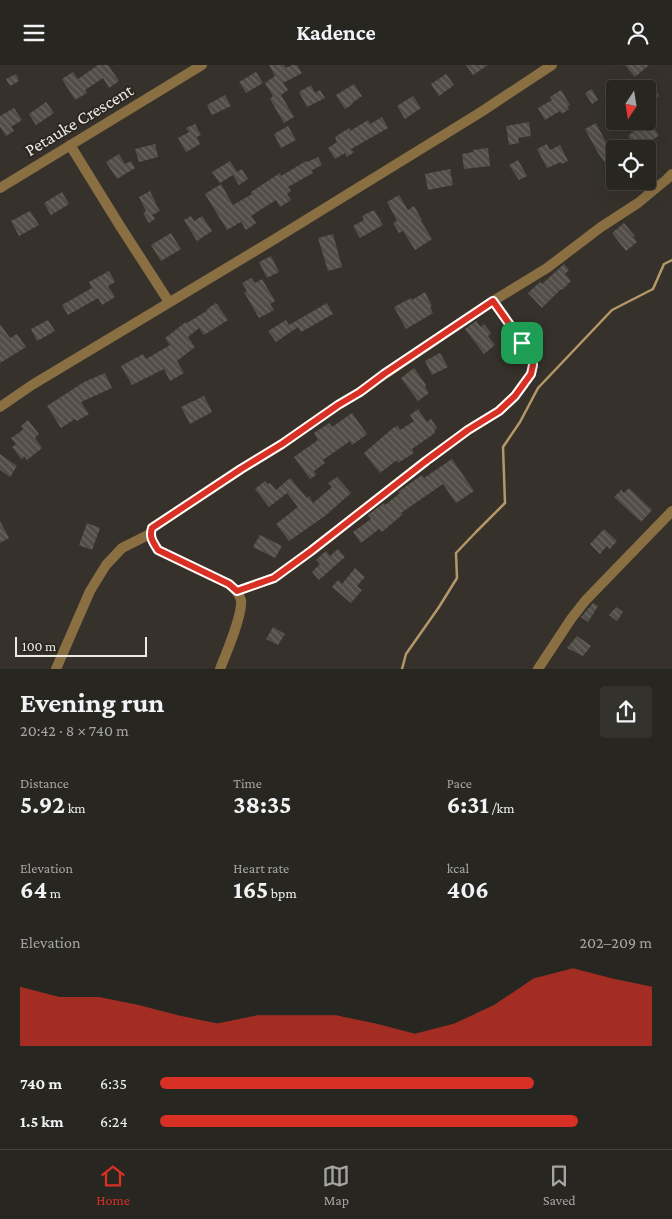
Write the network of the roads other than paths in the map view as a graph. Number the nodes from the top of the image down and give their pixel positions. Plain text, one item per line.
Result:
1 (202, 65) edge
2 (552, 65) edge
3 (70, 145) junction
4 (672, 174) edge
5 (0, 188) edge
6 (493, 301) junction
7 (169, 302) junction
8 (0, 407) edge
9 (672, 511) edge
10 (150, 534) junction
11 (237, 591) junction
12 (56, 669) edge
13 (220, 669) edge
14 (538, 669) edge

1 - 3 street, Petauke Crescent
2 - 7 street
3 - 5 street, Petauke Crescent
3 - 7 street
4 - 6 street
6 - 10 street
6 - 11 street
7 - 8 street
9 - 14 street
10 - 11 street
10 - 12 street
11 - 13 street

